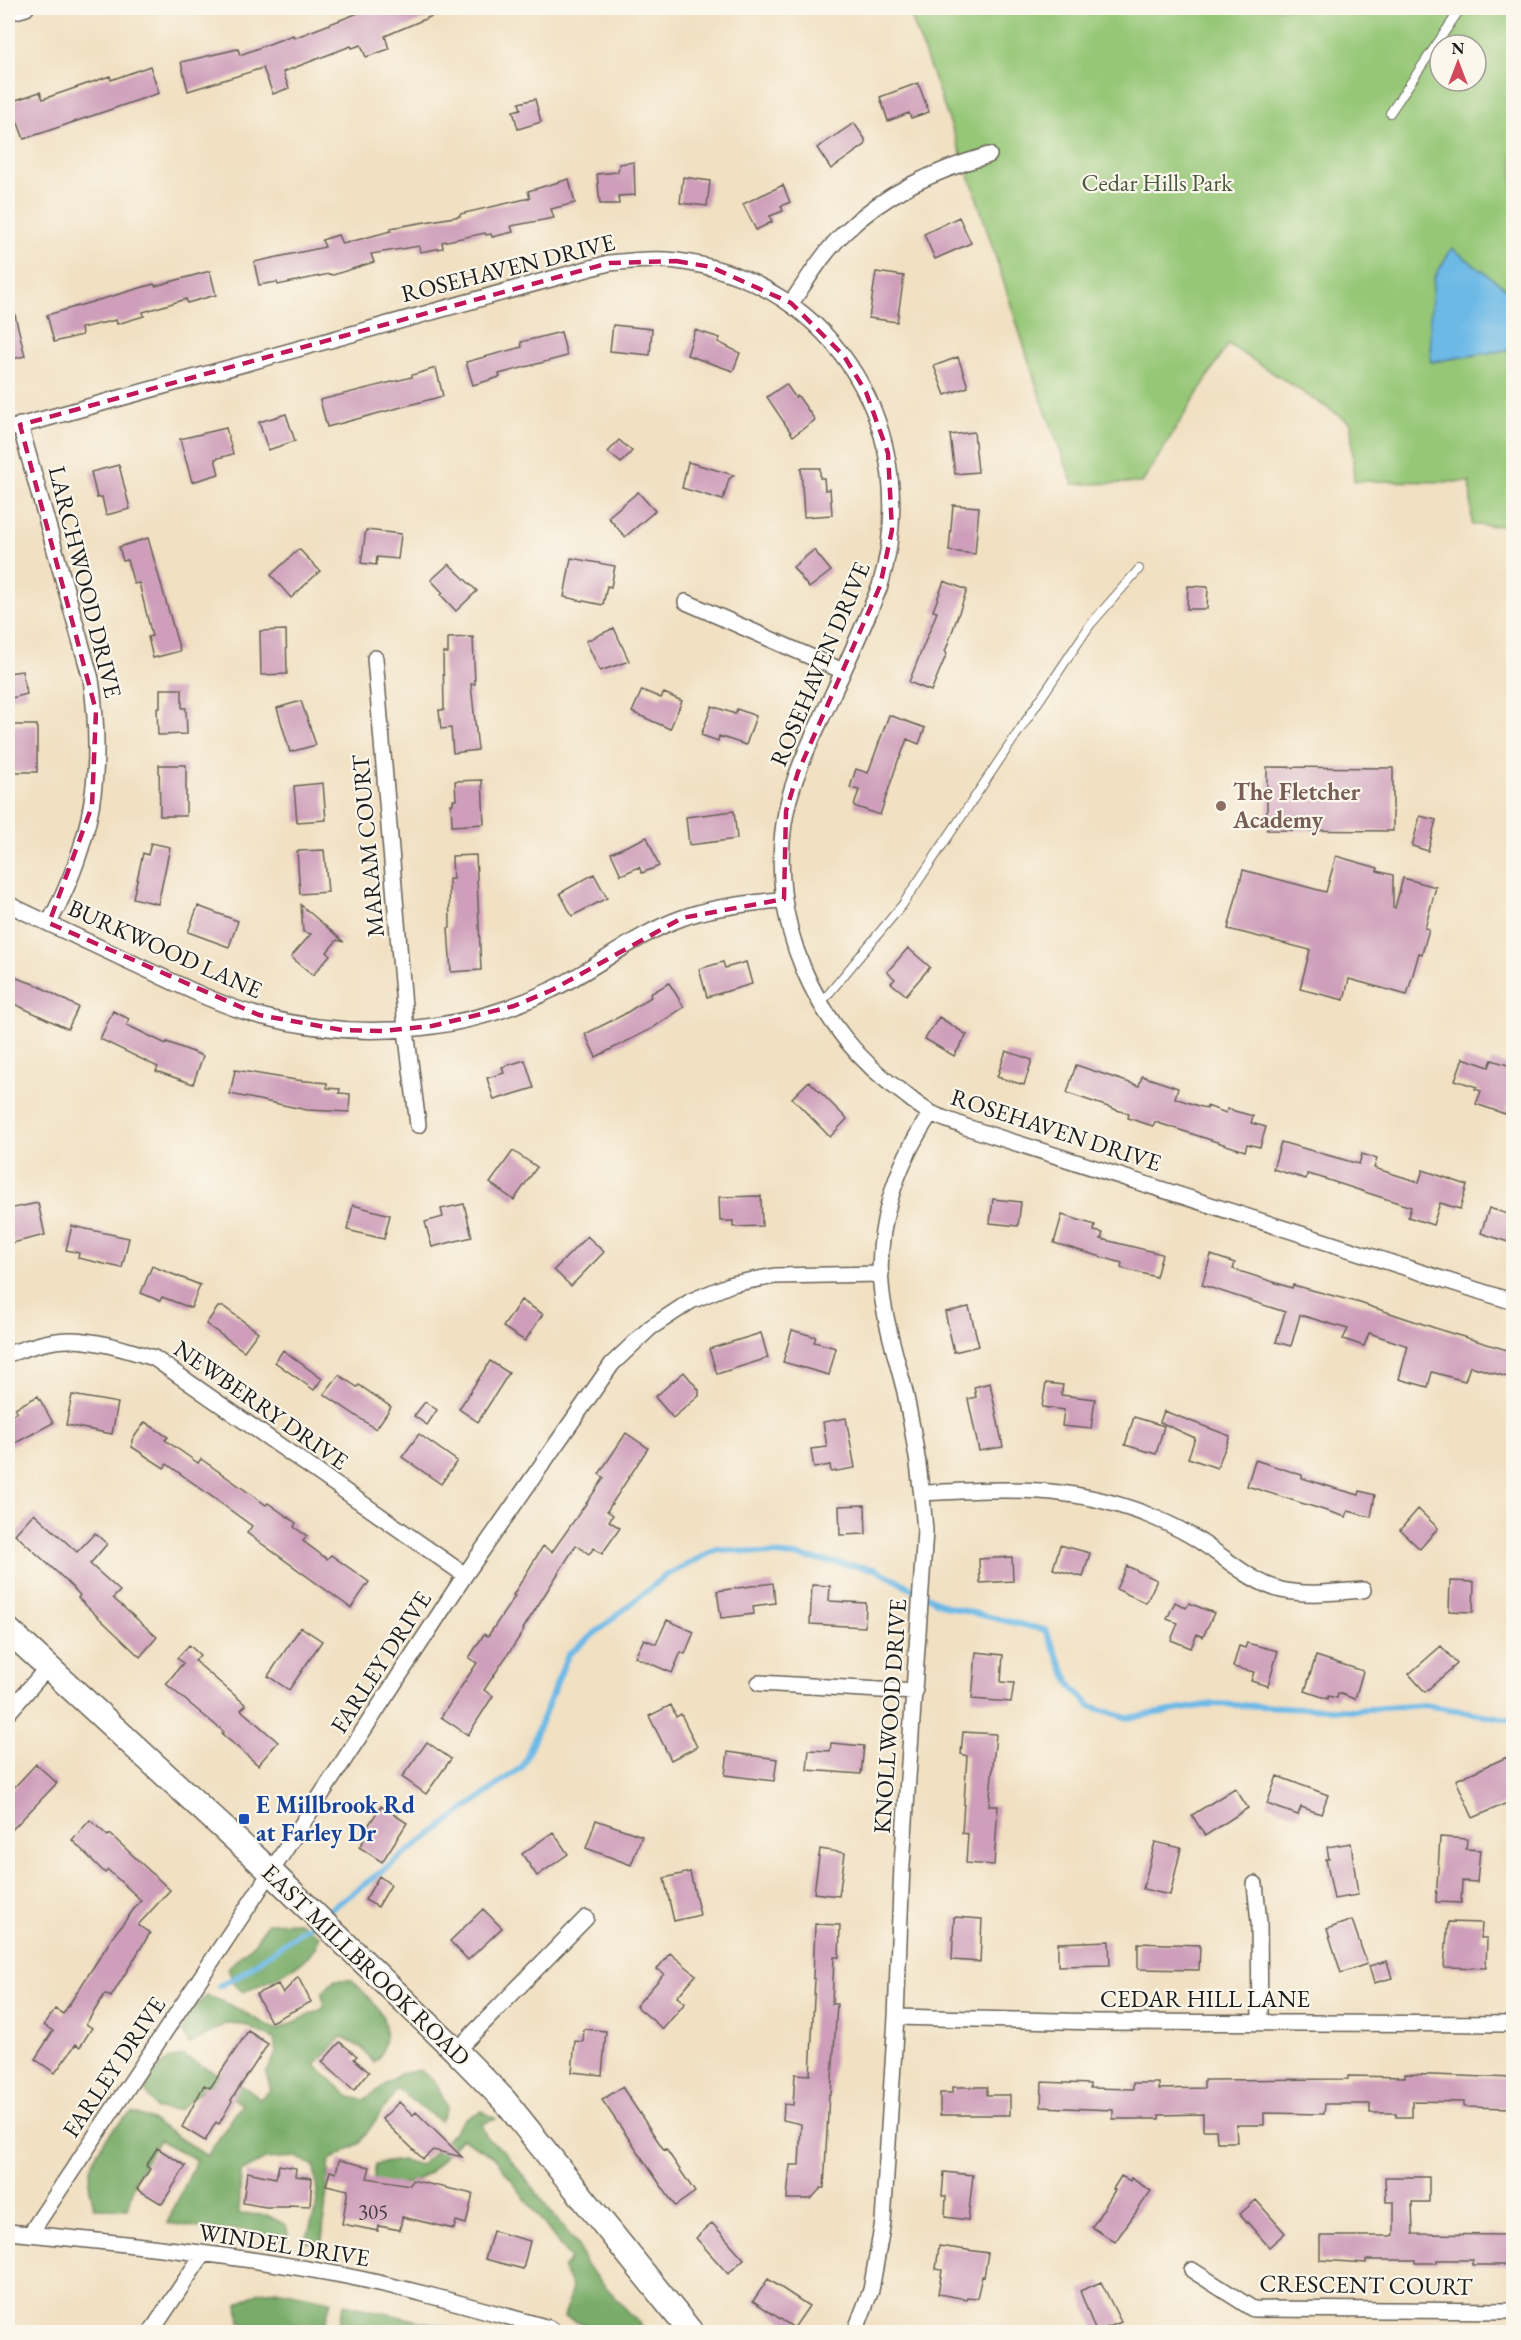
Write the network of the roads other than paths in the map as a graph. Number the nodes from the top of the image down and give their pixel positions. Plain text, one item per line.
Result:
1 (27, 8) edge
2 (1461, 8) edge
3 (8, 13) edge
4 (1390, 113) dead end
5 (989, 155) dead end
6 (791, 303) junction
7 (14, 427) edge
8 (1139, 569) dead end
9 (686, 602) dead end
10 (375, 658) dead end
11 (843, 671) junction
12 (784, 899) junction
13 (8, 904) edge
14 (49, 923) junction
15 (821, 1003) junction
16 (406, 1030) junction
17 (931, 1113) junction
18 (418, 1125) dead end
19 (881, 1274) junction
20 (1514, 1302) edge
21 (8, 1354) edge
22 (923, 1493) junction
23 (465, 1575) junction
24 (1363, 1590) dead end
25 (8, 1630) edge
26 (48, 1667) junction
27 (759, 1683) dead end
28 (915, 1692) junction
29 (8, 1713) edge
30 (271, 1872) junction
31 (1255, 1884) dead end
32 (586, 1918) dead end
33 (896, 2017) junction
34 (1260, 2022) junction
35 (1514, 2024) edge
36 (456, 2051) junction
37 (8, 2232) edge
38 (30, 2234) junction
39 (202, 2254) junction
40 (1192, 2270) dead end
41 (1514, 2311) edge
42 (551, 2330) edge
43 (151, 2332) edge
44 (691, 2332) edge
45 (855, 2332) edge

1 - 3 street
2 - 4 lane
5 - 6 street
6 - 7 street, ROSEHAVEN DRIVE
6 - 11 street, ROSEHAVEN DRIVE
7 - 14 street, LARCHWOOD DRIVE
8 - 15 lane
9 - 11 street
10 - 16 street, MARAM COURT
11 - 12 street, ROSEHAVEN DRIVE
12 - 15 street, ROSEHAVEN DRIVE
12 - 16 street, BURKWOOD LANE
13 - 14 street, BURKWOOD LANE
14 - 16 street, BURKWOOD LANE
15 - 17 street, ROSEHAVEN DRIVE
16 - 18 street, MARAM COURT
17 - 19 street, KNOLLWOOD DRIVE
17 - 20 street, ROSEHAVEN DRIVE
19 - 22 street, KNOLLWOOD DRIVE
19 - 23 street, FARLEY DRIVE
21 - 23 street, NEWBERRY DRIVE
22 - 24 street
22 - 28 street, KNOLLWOOD DRIVE
23 - 30 street, FARLEY DRIVE
25 - 26 main road, EAST MILLBROOK ROAD
26 - 29 street
26 - 30 main road, EAST MILLBROOK ROAD
27 - 28 street
28 - 33 street, KNOLLWOOD DRIVE
30 - 36 main road, EAST MILLBROOK ROAD
30 - 38 street, FARLEY DRIVE
31 - 34 street
32 - 36 street
33 - 34 street, CEDAR HILL LANE
33 - 45 street, KNOLLWOOD DRIVE
34 - 35 street, CEDAR HILL LANE
36 - 44 main road, EAST MILLBROOK ROAD
37 - 38 street, WINDEL DRIVE
38 - 39 street, WINDEL DRIVE
39 - 42 street, WINDEL DRIVE
39 - 43 street
40 - 41 street, CRESCENT COURT

